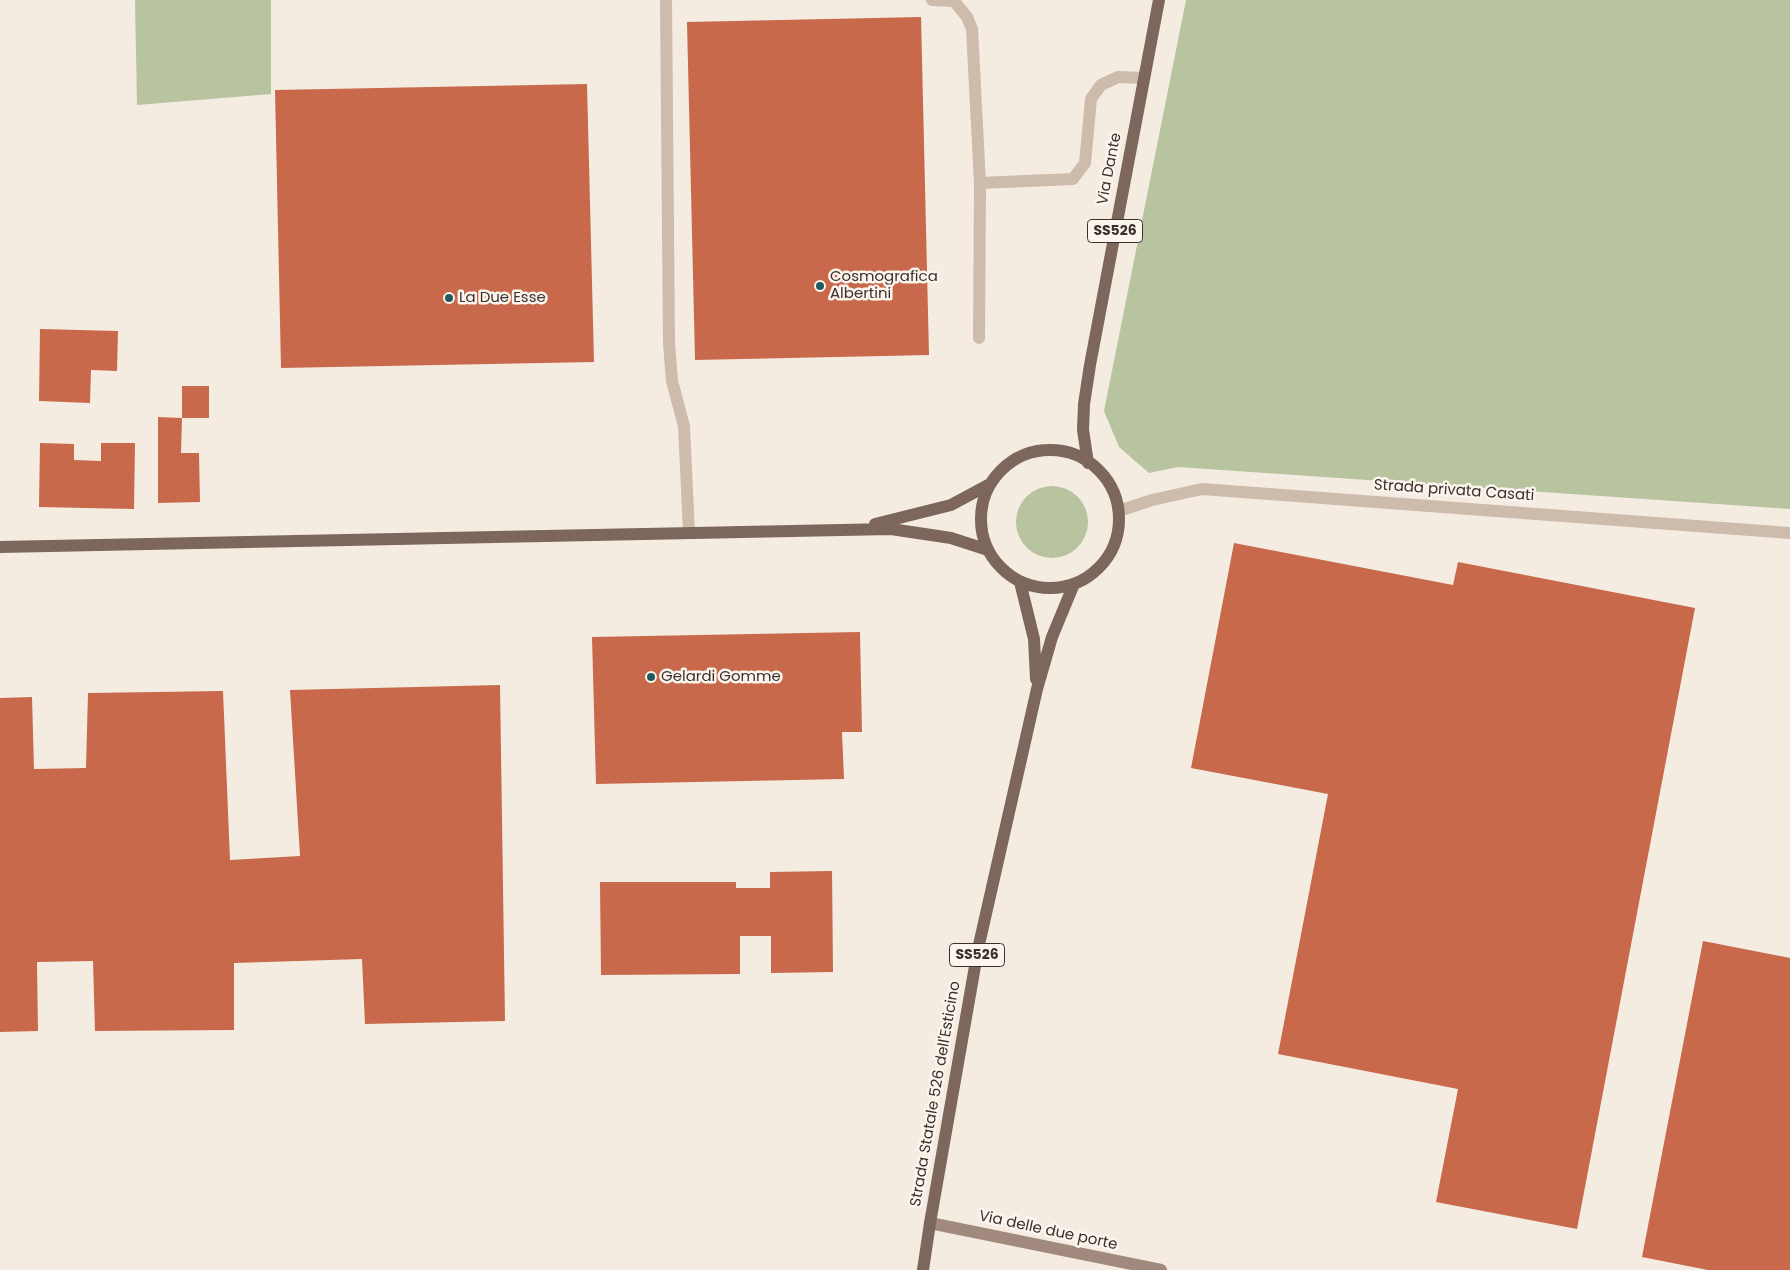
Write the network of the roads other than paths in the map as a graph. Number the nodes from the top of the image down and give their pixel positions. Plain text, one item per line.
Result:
1 (666, 0) edge
2 (932, 0) edge
3 (1159, 0) edge
4 (1144, 78) junction
5 (980, 183) junction
6 (979, 338) dead end
7 (1088, 463) junction
8 (990, 484) junction
9 (1118, 511) junction
10 (851, 531) junction
11 (689, 533) junction
12 (1790, 533) edge
13 (0, 547) edge
14 (988, 550) junction
15 (1020, 582) junction
16 (1074, 584) junction
17 (1037, 689) junction
18 (930, 1223) junction
19 (923, 1270) edge
20 (1161, 1270) edge

1 - 11 street
2 - 5 street
3 - 4 main road, Via Dante / SS526
4 - 5 street
4 - 7 main road, Via Dante / SS526
5 - 6 street
7 - 8 main road
7 - 9 main road
8 - 10 main road
8 - 14 main road
9 - 12 street, Strada privata Casati
9 - 16 main road
10 - 11 main road
10 - 14 main road
11 - 13 main road
14 - 15 main road
15 - 16 main road
15 - 17 main road, Strada Statale 526 dell'Esticino / SS526
16 - 17 main road, Strada Statale 526 dell'Esticino / SS526
17 - 18 main road, Strada Statale 526 dell'Esticino / SS526
18 - 19 main road, Strada Statale 526 dell'Esticino / SS526
18 - 20 street, Via delle due porte

